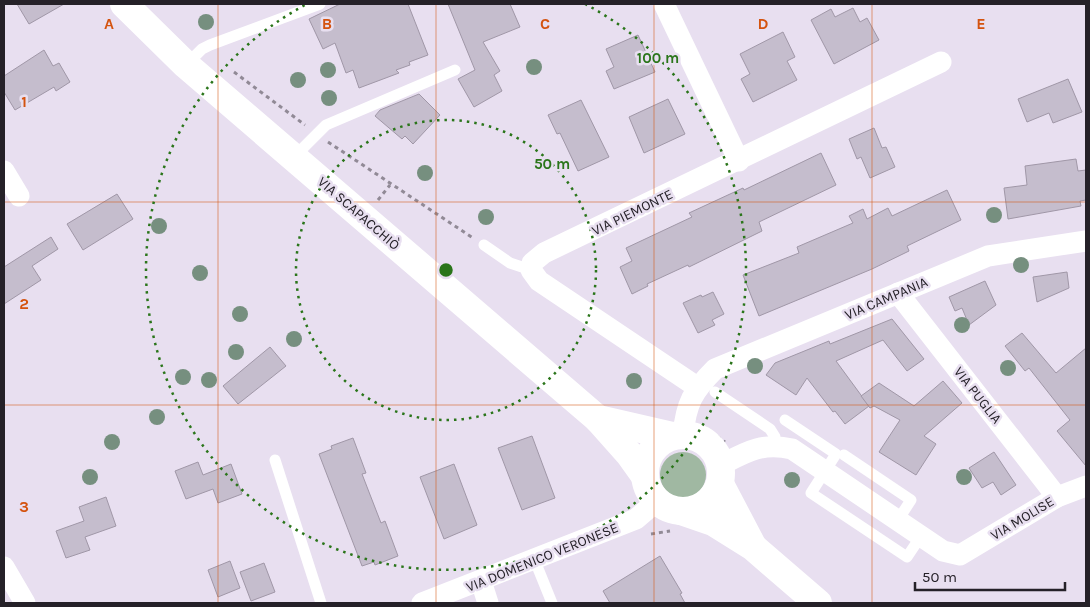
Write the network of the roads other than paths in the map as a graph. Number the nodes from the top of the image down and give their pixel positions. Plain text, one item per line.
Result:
1 (124, 4) edge
2 (320, 4) edge
3 (664, 4) edge
4 (940, 62) dead end
5 (186, 65) junction
6 (455, 70) dead end
7 (294, 157) junction
8 (739, 161) junction
9 (4, 171) edge
10 (19, 196) dead end
11 (1086, 241) edge
12 (484, 245) dead end
13 (530, 270) junction
14 (898, 293) junction
15 (706, 390) junction
16 (598, 418) junction
17 (785, 420) dead end
18 (678, 436) junction
19 (775, 445) junction
20 (844, 455) dead end
21 (275, 460) dead end
22 (864, 468) junction
23 (825, 472) junction
24 (720, 475) junction
25 (645, 476) junction
26 (1086, 486) edge
27 (849, 488) junction
28 (1057, 497) junction
29 (669, 506) junction
30 (898, 520) junction
31 (921, 536) junction
32 (753, 547) junction
33 (535, 561) junction
34 (4, 567) edge
35 (481, 581) junction
36 (25, 603) edge
37 (321, 603) edge
38 (422, 603) edge
39 (488, 603) edge
40 (552, 603) edge
41 (818, 603) edge

1 - 5 street, VIA SCAPACCHIÒ
2 - 5 lane
3 - 8 street
4 - 8 street, VIA PIEMONTE
5 - 7 street, VIA SCAPACCHIÒ
6 - 7 lane
7 - 16 street, VIA SCAPACCHIÒ
8 - 13 street, VIA PIEMONTE
9 - 10 street
11 - 14 street, VIA CAMPANIA
12 - 13 lane
13 - 15 street
14 - 15 street, VIA CAMPANIA
14 - 28 street, VIA PUGLIA
15 - 18 street
15 - 19 lane
16 - 18 street, VIA SCAPACCHIÒ
16 - 25 street, VIA SCAPACCHIÒ
17 - 23 lane
18 - 24 street, VIA SCAPACCHIÒ
18 - 25 street
19 - 23 street
19 - 24 street
20 - 22 lane
21 - 37 lane
22 - 27 lane
22 - 30 lane
23 - 27 street
23 - 31 lane
24 - 29 street
24 - 32 street, VIA SCAPACCHIÒ
25 - 29 street, VIA SCAPACCHIÒ
26 - 28 street, VIA MOLISE
27 - 30 street
28 - 31 street, VIA MOLISE
29 - 32 street, VIA SCAPACCHIÒ
29 - 33 street, VIA DOMENICO VERONESE
30 - 31 street
32 - 41 street, VIA SCAPACCHIÒ
33 - 35 street, VIA DOMENICO VERONESE
33 - 40 lane
34 - 36 street
35 - 38 street, VIA DOMENICO VERONESE
35 - 39 street

